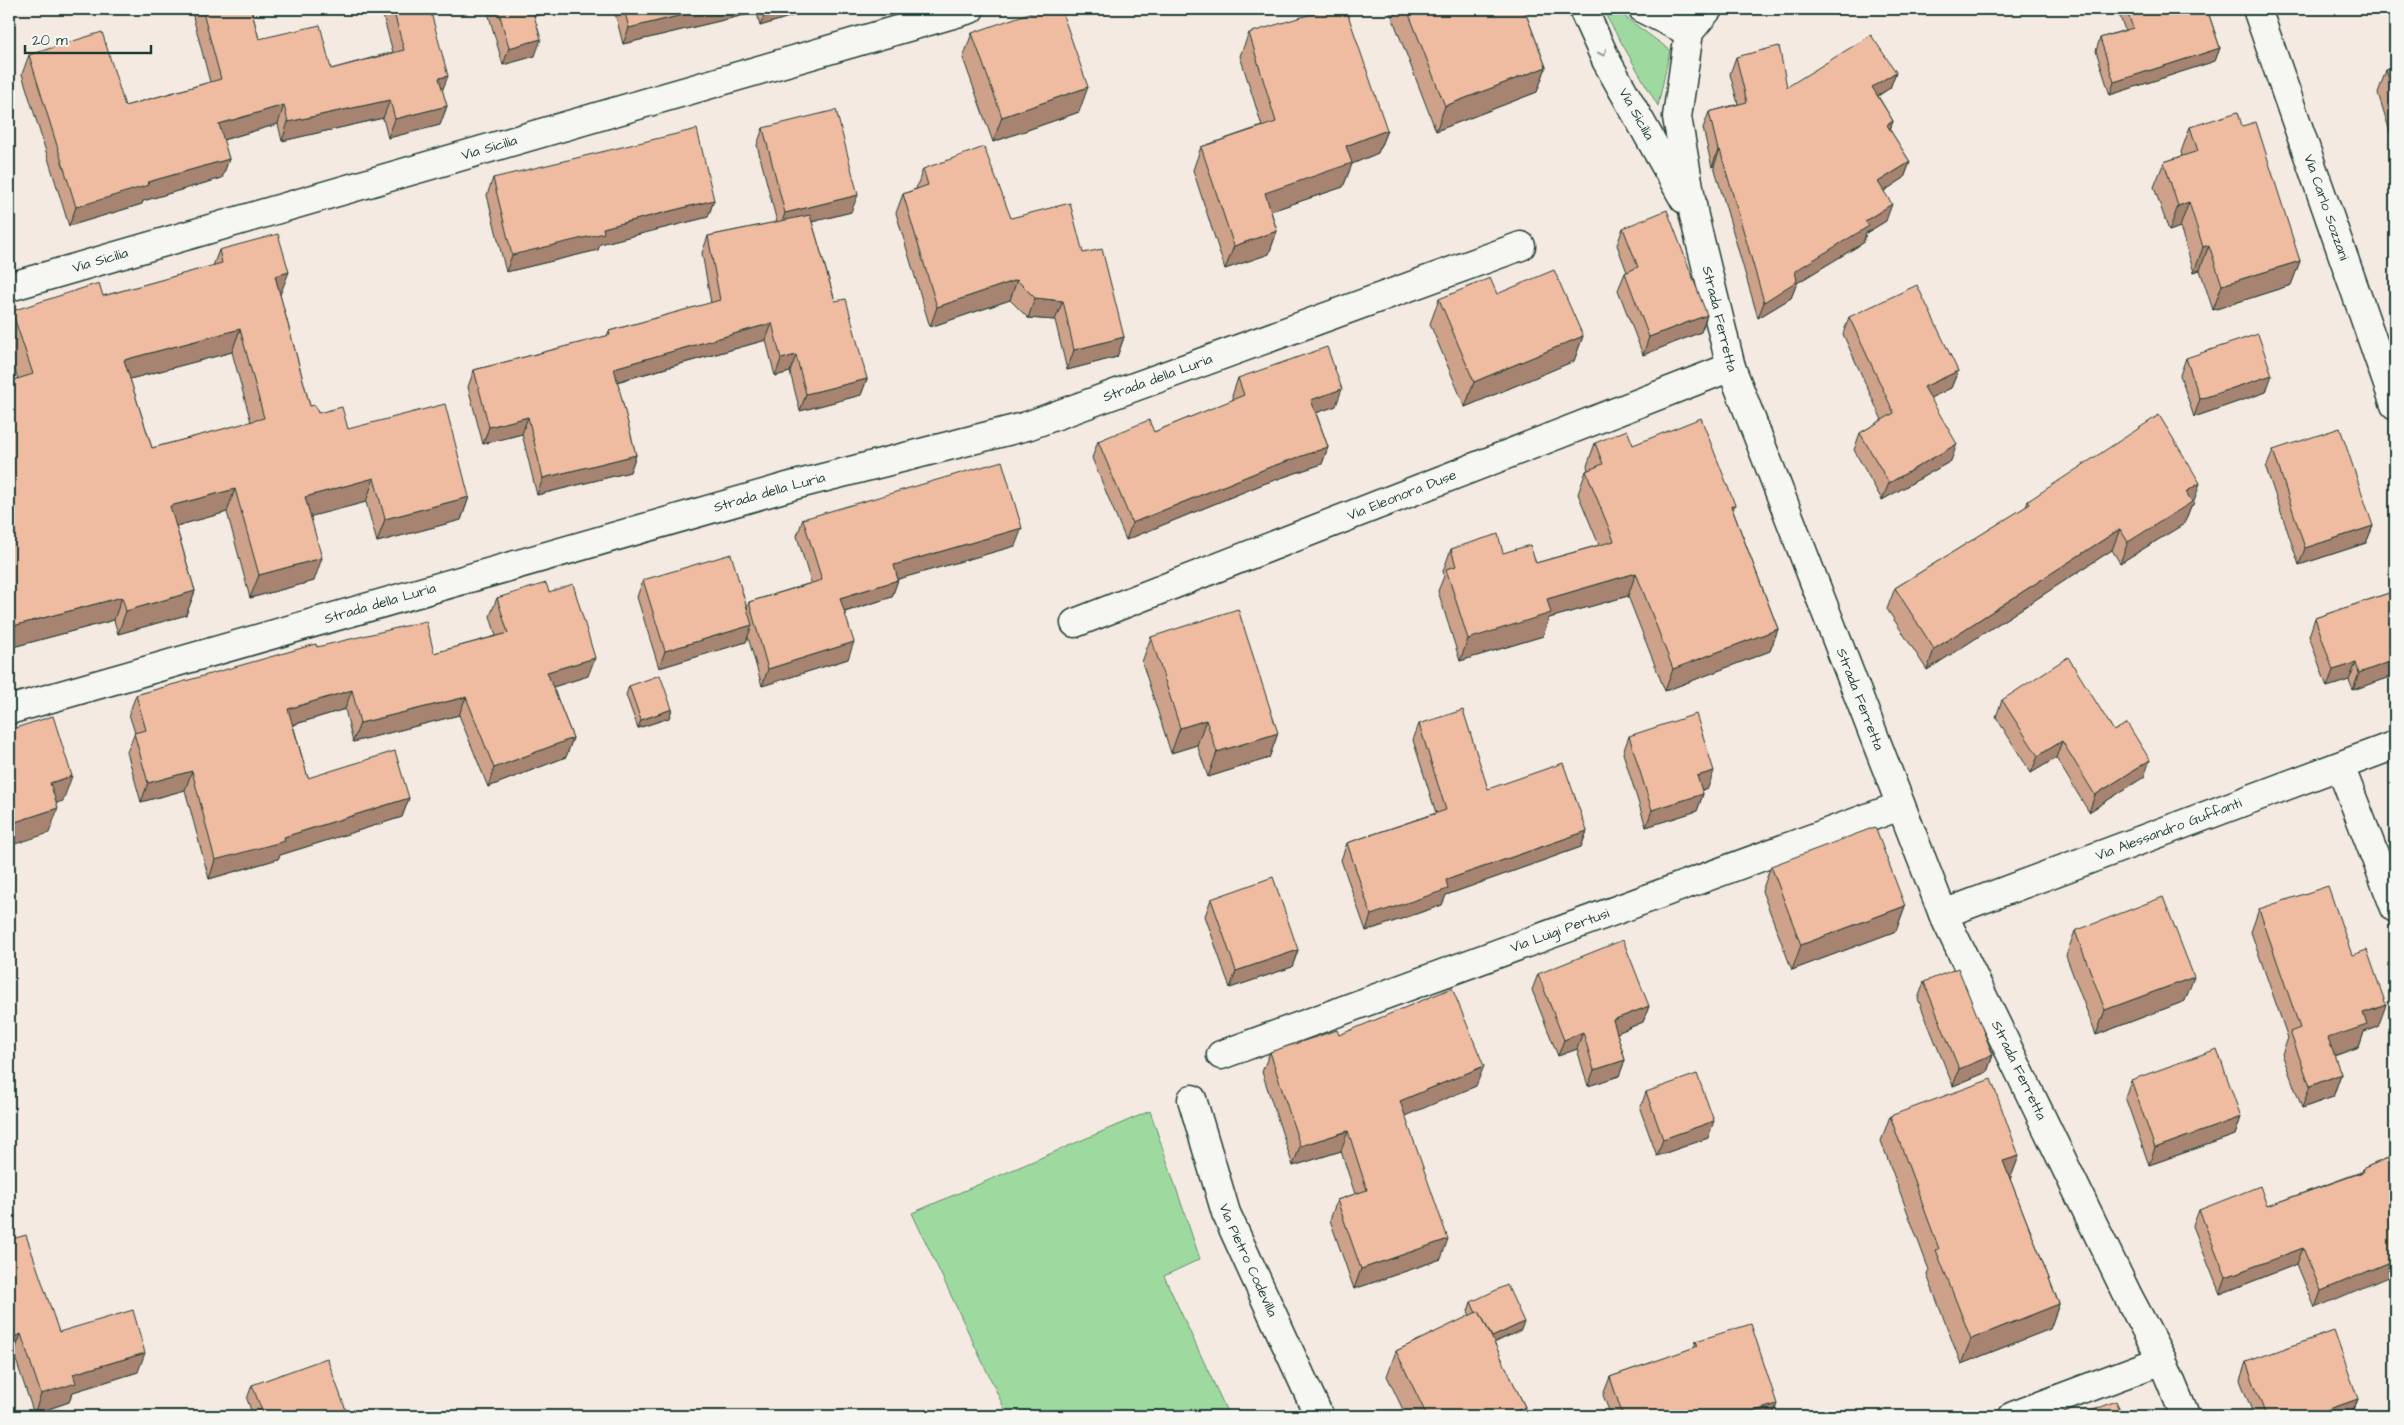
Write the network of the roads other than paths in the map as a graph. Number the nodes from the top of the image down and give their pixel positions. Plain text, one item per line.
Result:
1 (970, 9) edge
2 (1582, 9) edge
3 (1643, 9) edge
4 (1708, 9) edge
5 (2257, 9) edge
6 (1689, 32) junction
7 (1694, 216) junction
8 (1521, 246) dead end
9 (9, 287) edge
10 (1731, 367) junction
11 (2395, 405) edge
12 (1075, 623) dead end
13 (9, 710) edge
14 (2395, 744) edge
15 (2340, 766) junction
16 (1900, 806) junction
17 (2395, 908) edge
18 (1943, 914) junction
19 (1221, 1055) dead end
20 (1192, 1099) dead end
21 (2162, 1360) junction
22 (1319, 1416) edge
23 (2013, 1416) edge
24 (2185, 1416) edge

1 - 9 street, Via Sicilia
2 -> 7 street, Via Sicilia
3 - 6 street
4 - 6 street
5 - 11 street, Via Carlo Sozzani
6 - 7 street, Strada Ferretta
7 - 10 street, Strada Ferretta
8 - 13 street, Strada della Luria
10 - 12 street, Via Eleonora Duse
10 - 16 street, Strada Ferretta
14 - 15 street, Via Alessandro Guffanti
15 - 17 street
15 - 18 street, Via Alessandro Guffanti
16 - 18 street, Strada Ferretta
16 - 19 street, Via Luigi Pertusi
18 - 21 street, Strada Ferretta
20 - 22 street, Via Pietro Codevilla
21 - 23 street
21 - 24 street, Strada Ferretta

